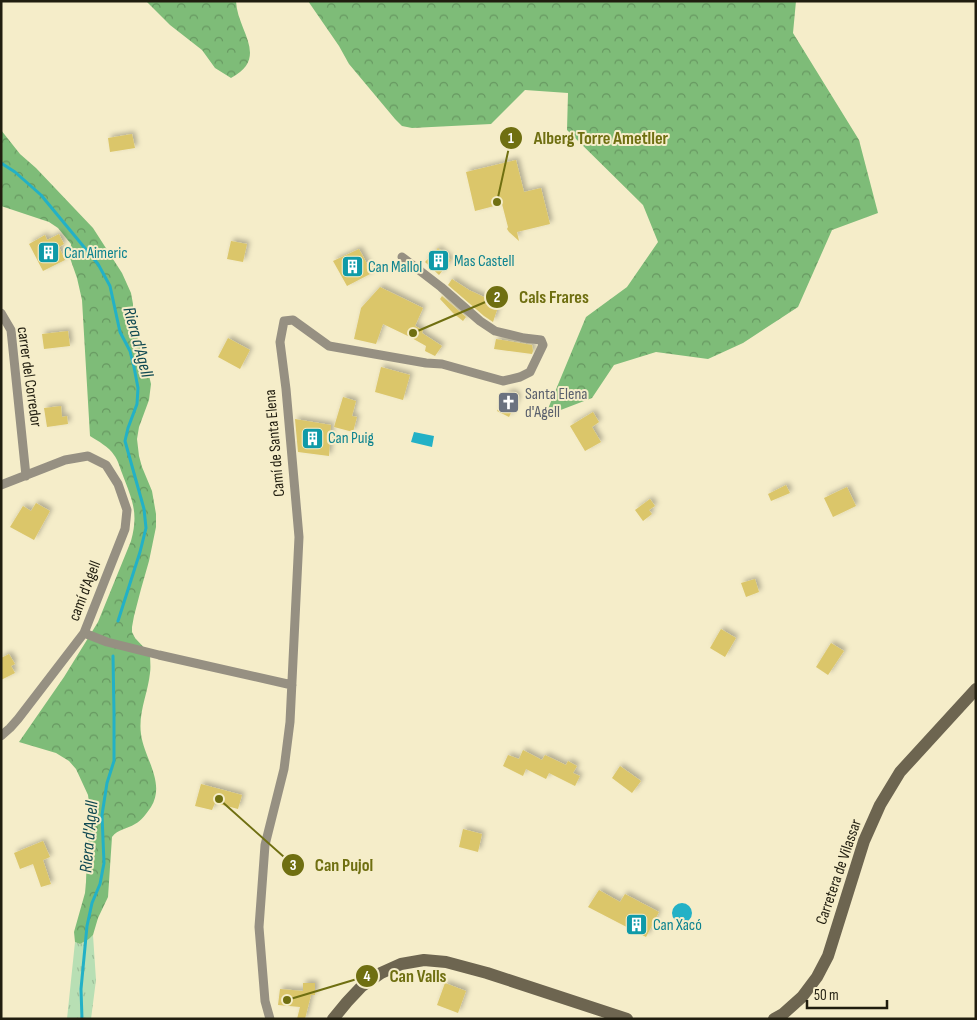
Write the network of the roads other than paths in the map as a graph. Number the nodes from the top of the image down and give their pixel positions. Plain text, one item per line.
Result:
1 (402, 257) dead end
2 (1, 313) edge
3 (26, 476) junction
4 (1, 485) edge
5 (84, 634) junction
6 (292, 685) junction
7 (976, 690) edge
8 (1, 736) edge
9 (270, 1019) edge
10 (334, 1019) edge
11 (627, 1019) edge
12 (774, 1019) edge

1 - 6 street, Camí de Santa Elena
2 - 3 street, carrer del Corredor
3 - 4 street, camí d'Agell
3 - 5 street, camí d'Agell
5 - 6 street, camí d'Agell
5 - 8 street
6 - 9 street, Camí de Santa Elena
7 - 12 street, Carretera de Vilassar
10 - 11 street

